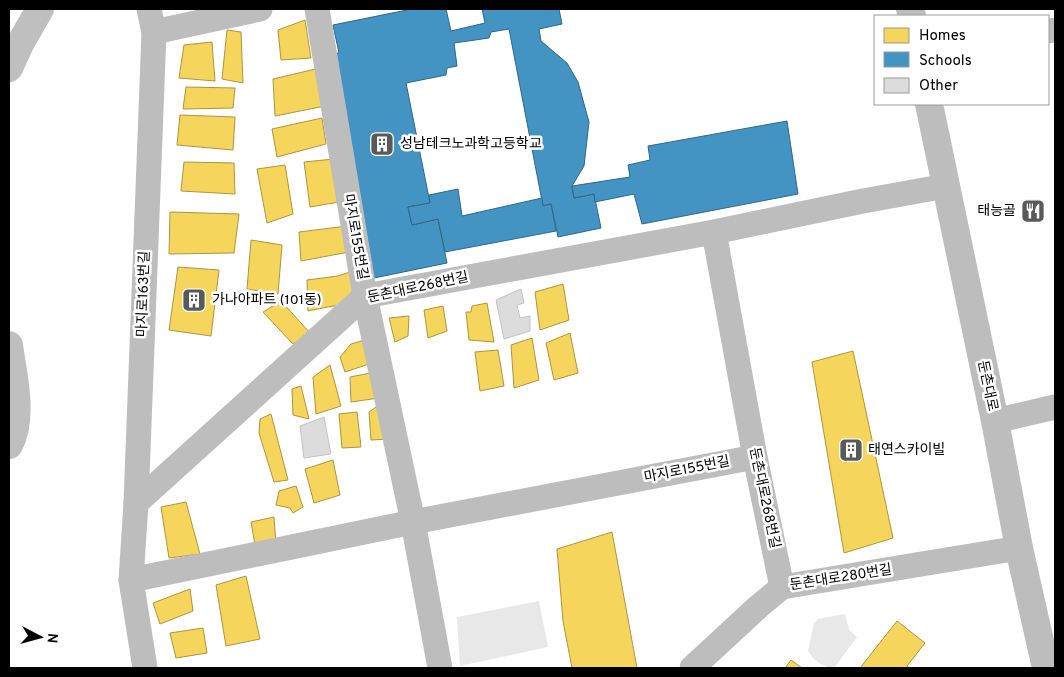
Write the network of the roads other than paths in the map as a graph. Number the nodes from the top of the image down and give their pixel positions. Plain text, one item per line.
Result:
1 (40, 9) edge
2 (260, 9) edge
3 (316, 9) edge
4 (151, 20) edge
5 (9, 68) edge
6 (929, 105) edge
7 (946, 186) junction
8 (714, 232) junction
9 (365, 296) junction
10 (9, 345) edge
11 (1055, 408) edge
12 (995, 421) junction
13 (9, 445) edge
14 (755, 457) junction
15 (136, 502) junction
16 (413, 522) junction
17 (1019, 548) junction
18 (131, 580) junction
19 (782, 587) junction
20 (1048, 636) edge
21 (145, 668) edge
22 (440, 668) edge
23 (692, 668) edge
24 (1046, 668) edge

1 - 5 main road
2 - 4 street
3 - 9 street, 마지로155번길
4 - 15 street, 마지로163번길
6 - 7 main road, 둔촌대로
7 - 8 street, 둔촌대로268번길
7 - 12 main road, 둔촌대로
8 - 9 street, 둔촌대로268번길
8 - 14 street, 둔촌대로268번길
9 - 15 street, 둔촌대로268번길
9 - 16 street, 마지로155번길
10 - 13 main road
11 - 12 street
12 - 17 main road, 둔촌대로
14 - 16 street, 마지로155번길
14 - 19 street, 둔촌대로268번길
15 - 18 street, 마지로163번길
16 - 18 street
16 - 22 street, 마지로155번길
17 - 19 street, 둔촌대로280번길
17 - 20 main road, 둔촌대로
18 - 21 street, 마지로163번길
19 - 23 street, 둔촌대로280번길
20 - 24 main road, 둔촌대로

